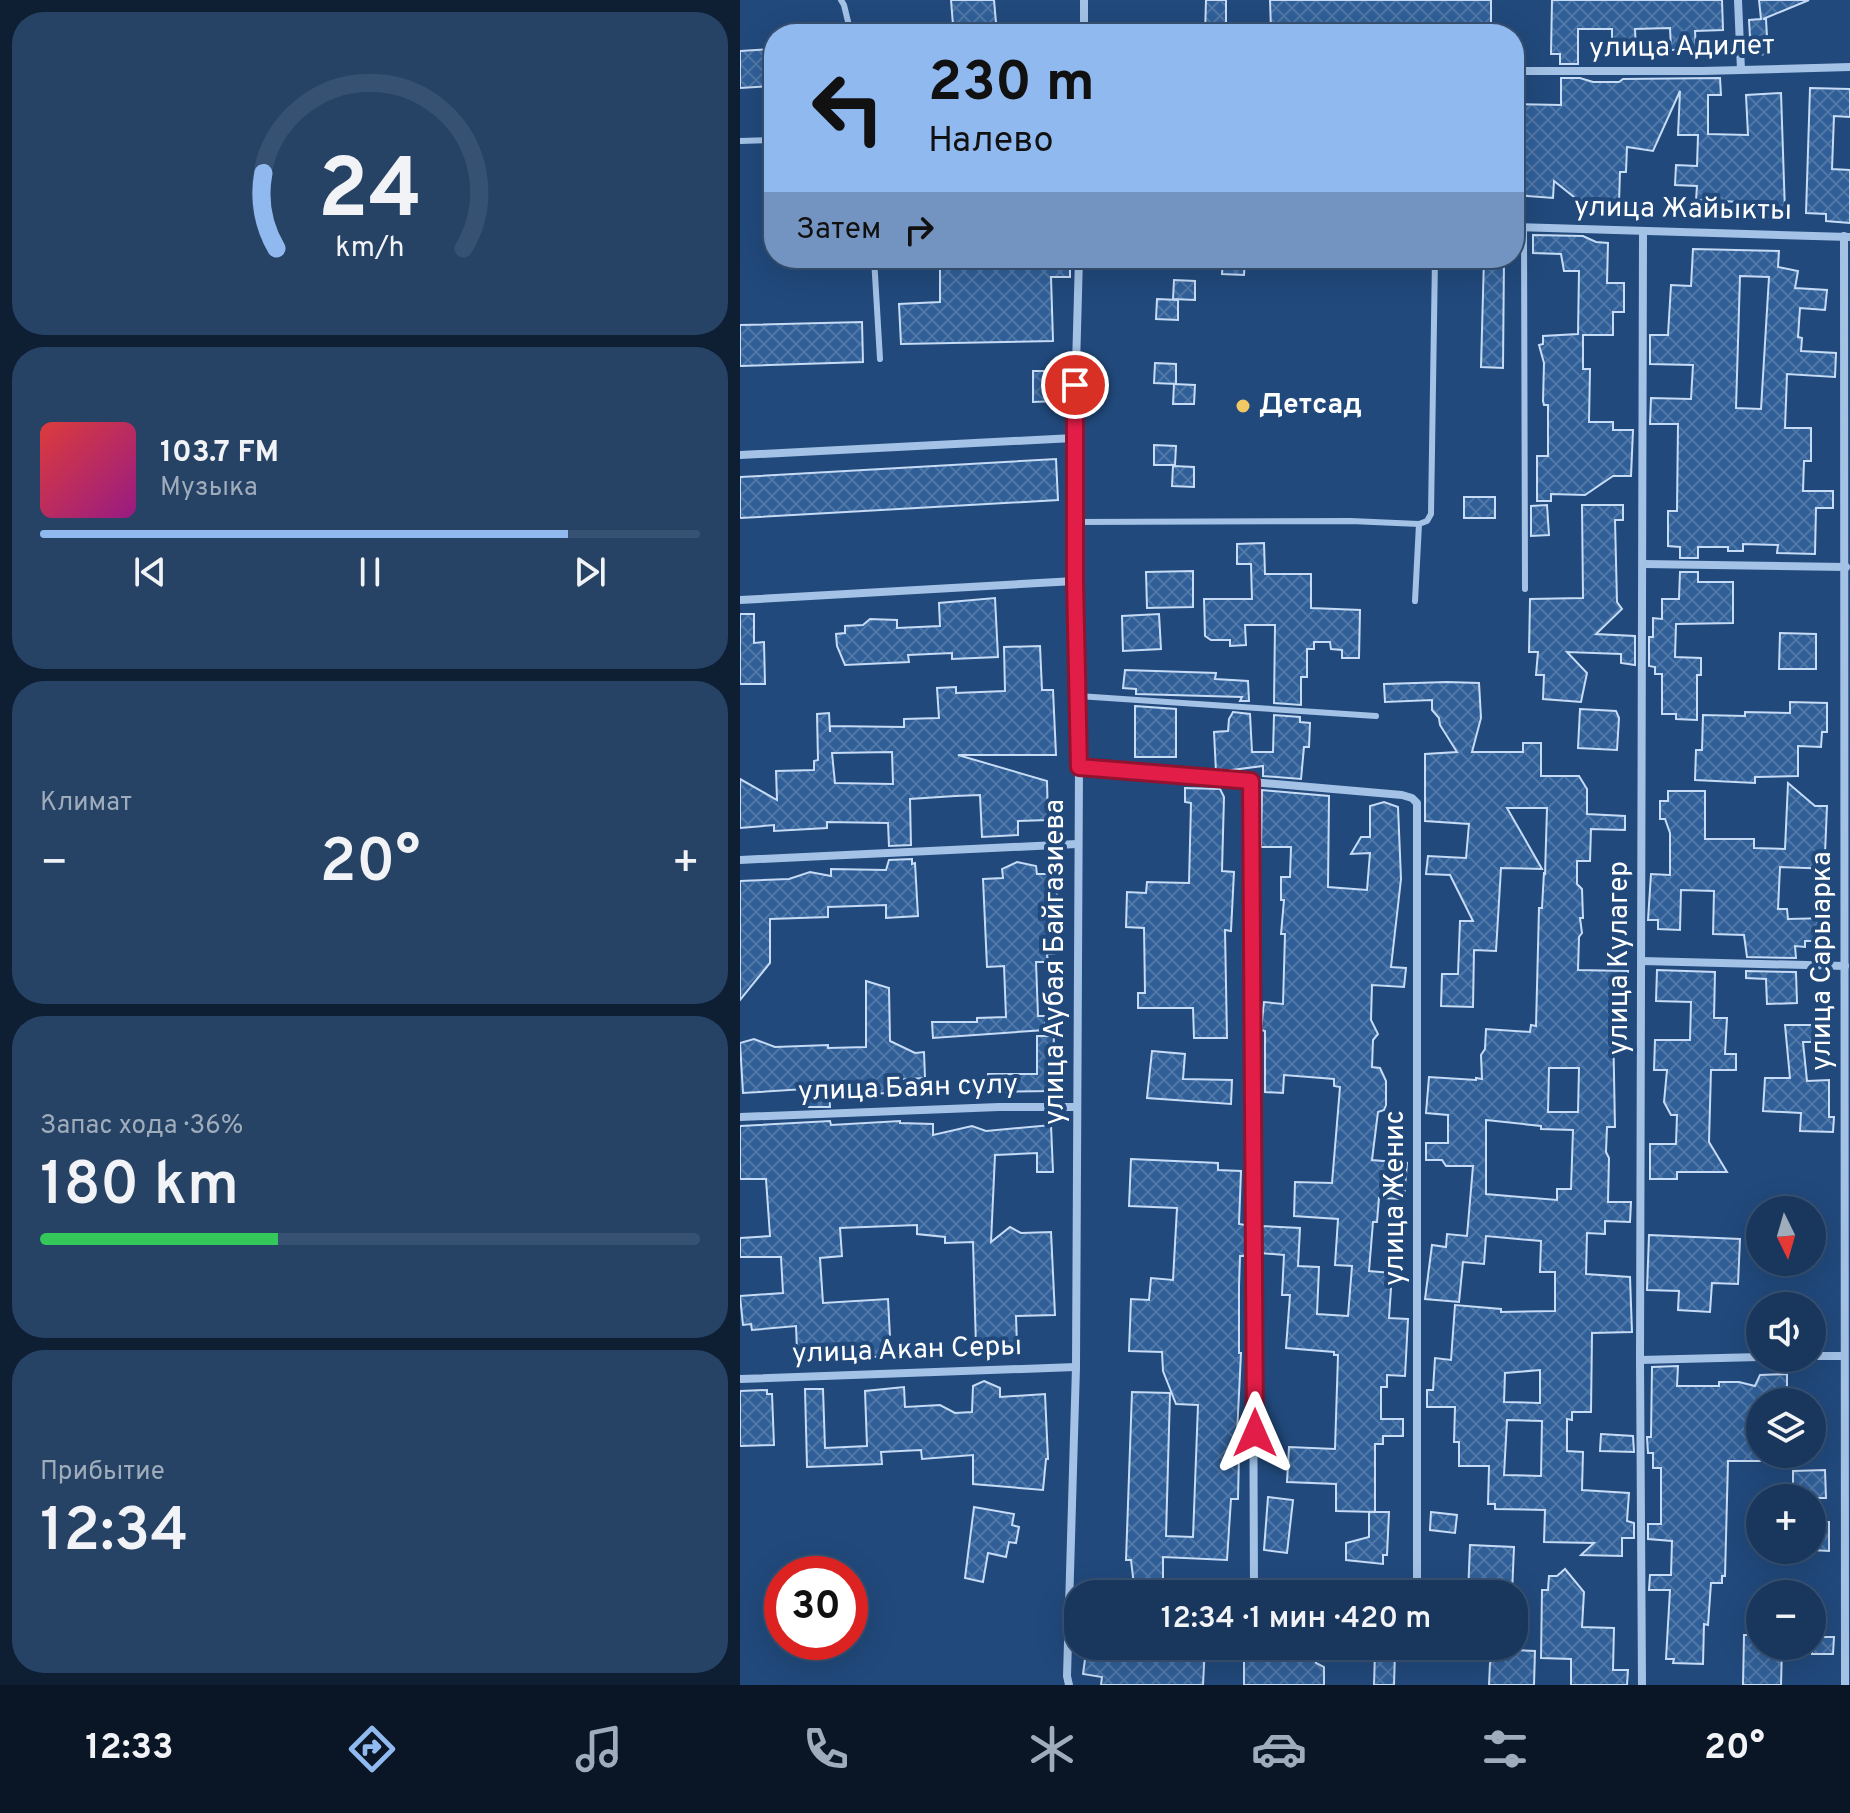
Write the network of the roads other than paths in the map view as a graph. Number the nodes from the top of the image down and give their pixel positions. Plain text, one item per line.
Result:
1 (841, 0) edge
2 (1084, 0) edge
3 (1738, 0) edge
4 (849, 24) edge
5 (1084, 24) edge
6 (1850, 67) edge
7 (1741, 70) junction
8 (1524, 71) edge
9 (764, 140) edge
10 (740, 141) edge
11 (1524, 228) joint
12 (1643, 231) junction
13 (1847, 236) edge
14 (875, 268) edge
15 (1079, 268) edge
16 (1435, 268) edge
17 (880, 359) dead end
18 (1074, 438) junction
19 (740, 455) edge
20 (1074, 522) junction
21 (1419, 524) junction
22 (1643, 564) junction
23 (1846, 567) junction
24 (1075, 581) junction
25 (1525, 589) dead end
26 (740, 600) edge
27 (1415, 601) dead end
28 (1078, 696) junction
29 (1376, 716) dead end
30 (1079, 767) junction
31 (1251, 781) junction
32 (1077, 844) junction
33 (740, 860) edge
34 (1642, 961) junction
35 (1845, 966) junction
36 (1077, 1107) junction
37 (740, 1117) edge
38 (1826, 1356) edge
39 (1844, 1356) junction
40 (1746, 1357) edge
41 (1640, 1360) junction
42 (1076, 1367) junction
43 (740, 1379) edge
44 (1073, 1580) edge
45 (1254, 1580) edge
46 (1417, 1580) edge
47 (1069, 1660) edge
48 (1069, 1685) edge
49 (1642, 1685) edge
50 (1845, 1685) edge

1 - 4 lane
2 - 5 street
3 - 7 street
6 - 7 street, улица Адилет
7 - 8 street, улица Адилет
9 - 10 lane
11 - 12 street, улица Жайыкты
11 - 25 lane
12 - 13 street, улица Жайыкты
12 - 22 street, улица Кулагер
13 - 23 street, улица Сарыарка
14 - 17 lane
15 - 18 street, улица Аубая Байгазиева
16 - 21 lane
18 - 19 street
18 - 20 street, улица Аубая Байгазиева
20 - 21 lane
20 - 24 street, улица Аубая Байгазиева
21 - 27 lane
22 - 23 street
22 - 34 street, улица Кулагер
23 - 35 street, улица Сарыарка
24 - 26 street
24 - 28 street, улица Аубая Байгазиева
28 - 29 lane
28 - 30 street, улица Аубая Байгазиева
30 - 31 street
30 - 32 street, улица Аубая Байгазиева
31 - 45 street
31 - 46 street, улица Женис
32 - 33 street
32 - 36 street, улица Аубая Байгазиева
34 - 35 street
34 - 41 street, улица Кулагер
35 - 39 street, улица Сарыарка
36 - 37 street, улица Баян сулу
36 - 42 street, улица Аубая Байгазиева
38 - 39 street
39 - 50 street, улица Сарыарка
40 - 41 street
41 - 49 street, улица Кулагер
42 - 43 street, улица Акан Серы
42 - 44 street, улица Аубая Байгазиева
47 - 48 street, улица Аубая Байгазиева

